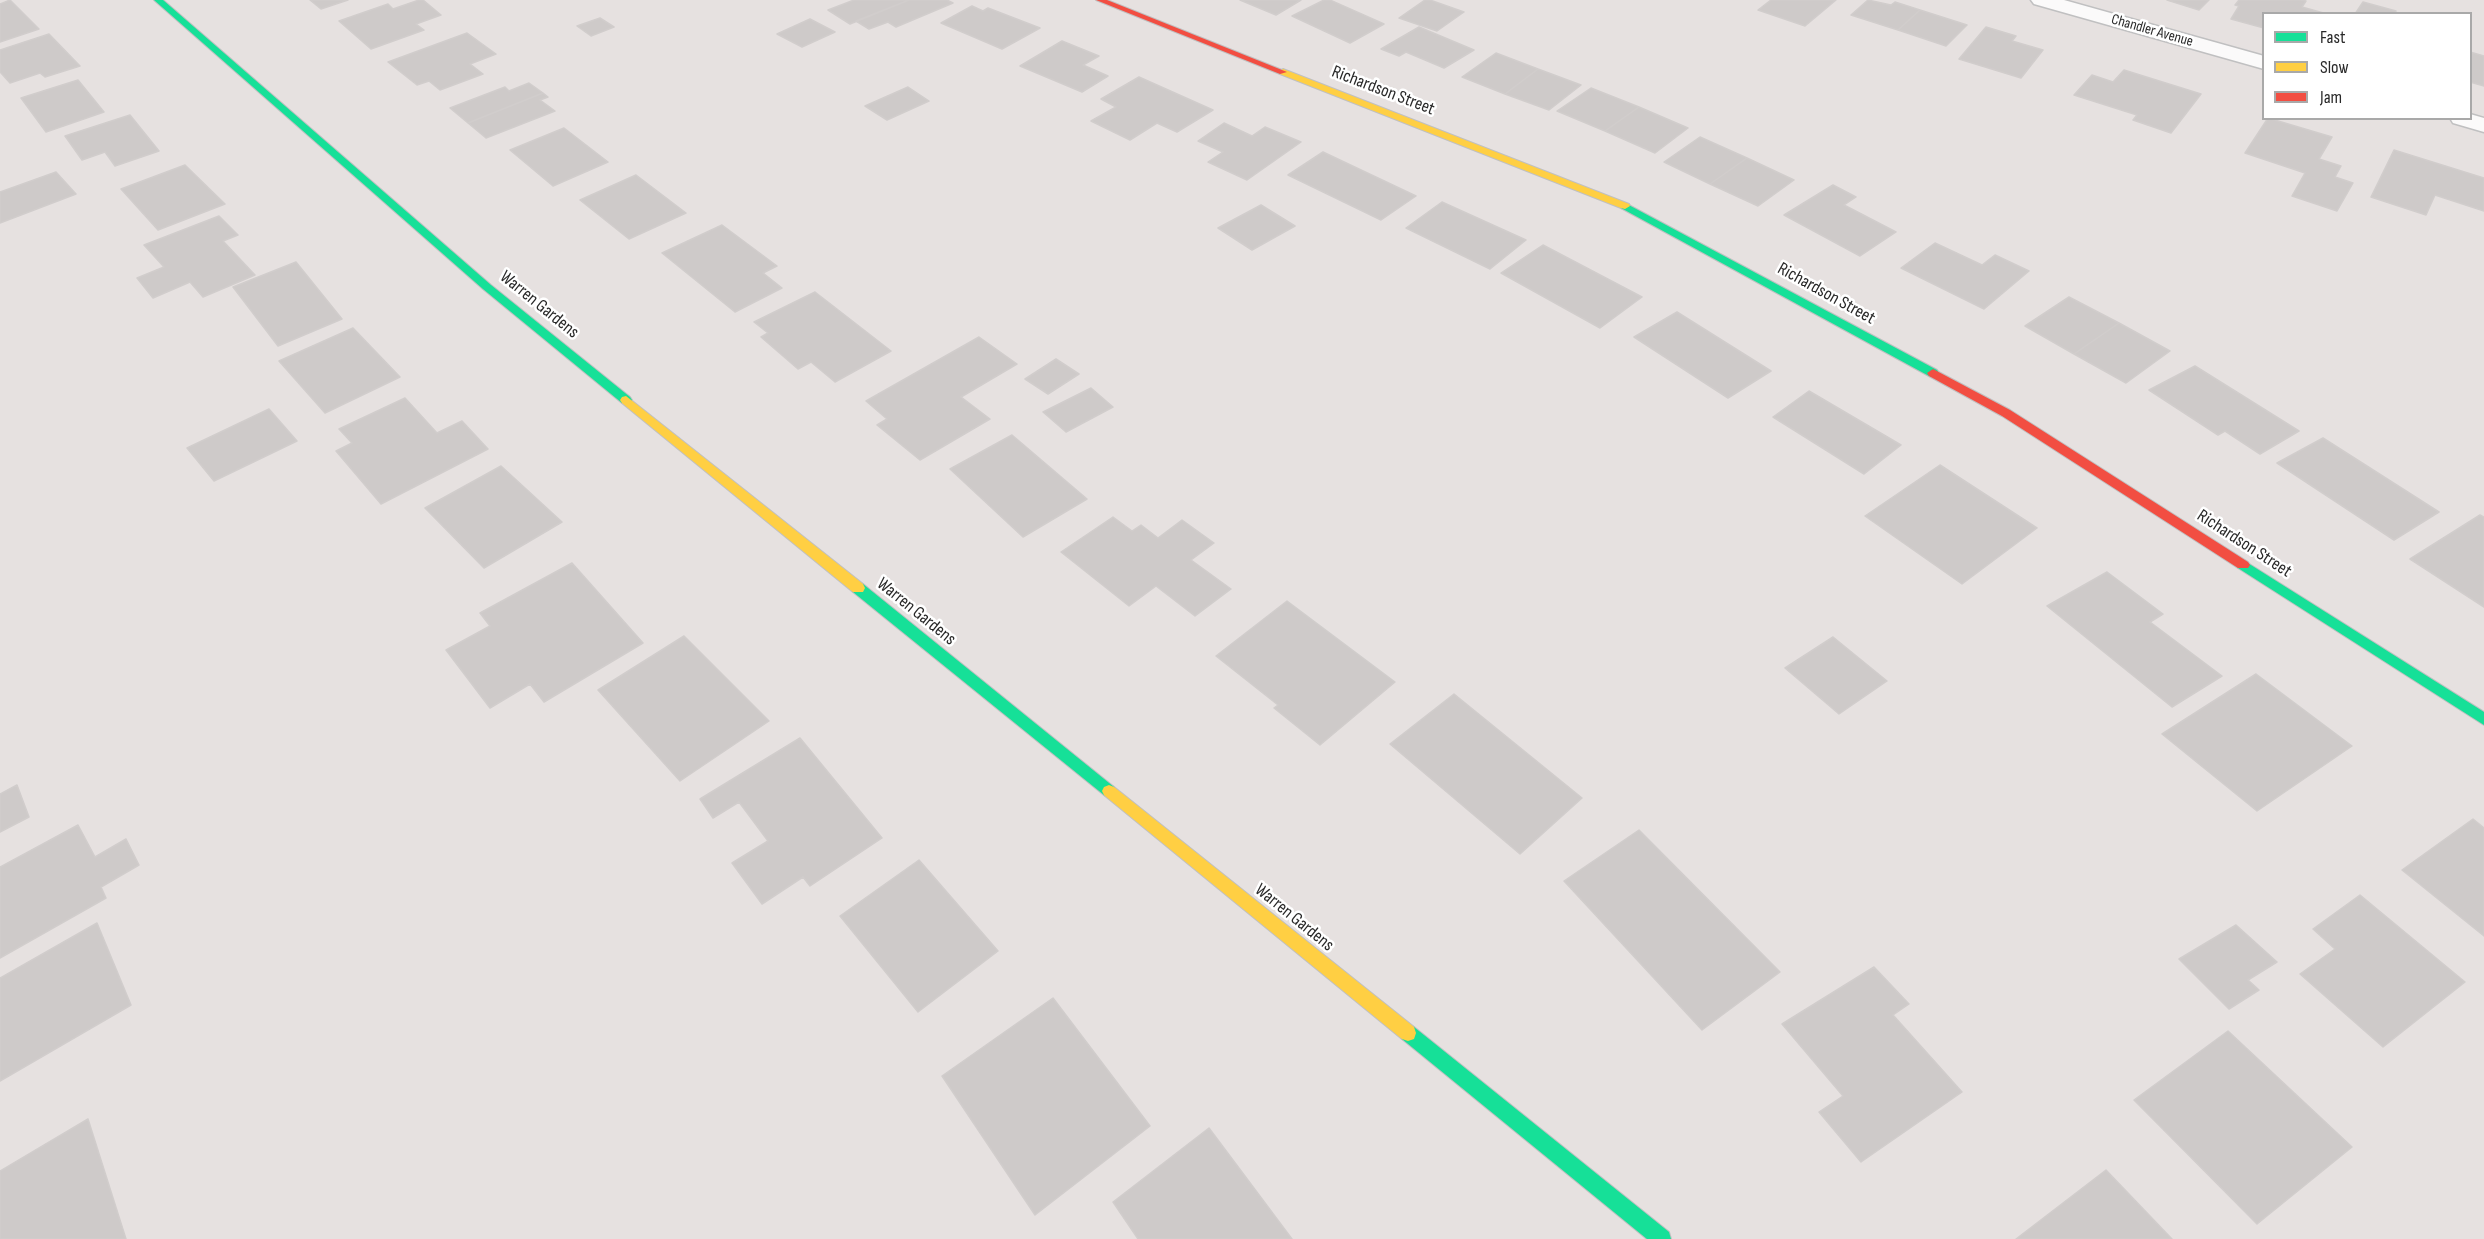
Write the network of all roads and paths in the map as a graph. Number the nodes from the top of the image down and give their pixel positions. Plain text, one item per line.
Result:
1 (158, 0) edge
2 (1100, 0) edge
3 (2041, 0) edge
4 (2262, 62) edge
5 (2468, 120) edge
6 (2484, 125) edge
7 (2484, 719) edge
8 (1662, 1239) edge

1 - 8 street, Warren Gardens
2 - 7 street, Richardson Street
3 - 4 street, Chandler Avenue
5 - 6 street

